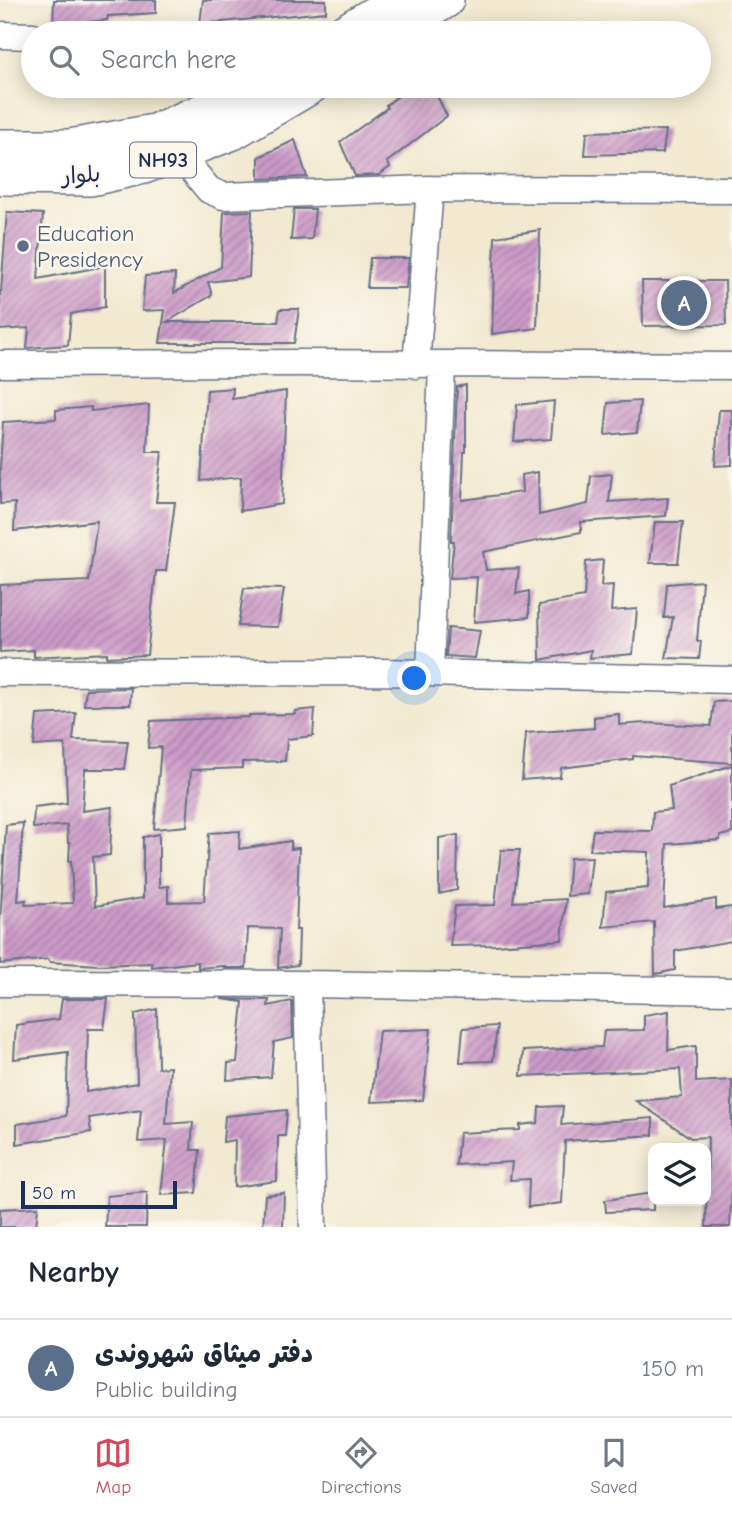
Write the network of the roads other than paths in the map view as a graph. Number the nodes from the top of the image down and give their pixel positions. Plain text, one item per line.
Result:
1 (423, 3) edge
2 (375, 21) edge
3 (404, 21) edge
4 (0, 35) edge
5 (21, 36) edge
6 (234, 98) edge
7 (291, 98) edge
8 (0, 147) edge
9 (179, 154) junction
10 (0, 177) edge
11 (430, 189) junction
12 (732, 190) edge
13 (0, 364) edge
14 (429, 365) junction
15 (732, 366) edge
16 (0, 673) edge
17 (430, 674) junction
18 (732, 680) edge
19 (0, 983) edge
20 (307, 984) junction
21 (732, 991) edge
22 (313, 1227) edge

1 - 2 main road
1 - 3 main road
4 - 5 street
6 - 8 main road, بلوار / NH93
7 - 9 main road, بلوار / NH93
9 - 10 main road, بلوار / NH93
9 - 11 street
11 - 12 street
11 - 14 street
13 - 14 street
14 - 15 street
14 - 17 street
16 - 17 street
17 - 18 street
19 - 20 street
20 - 21 street
20 - 22 street

